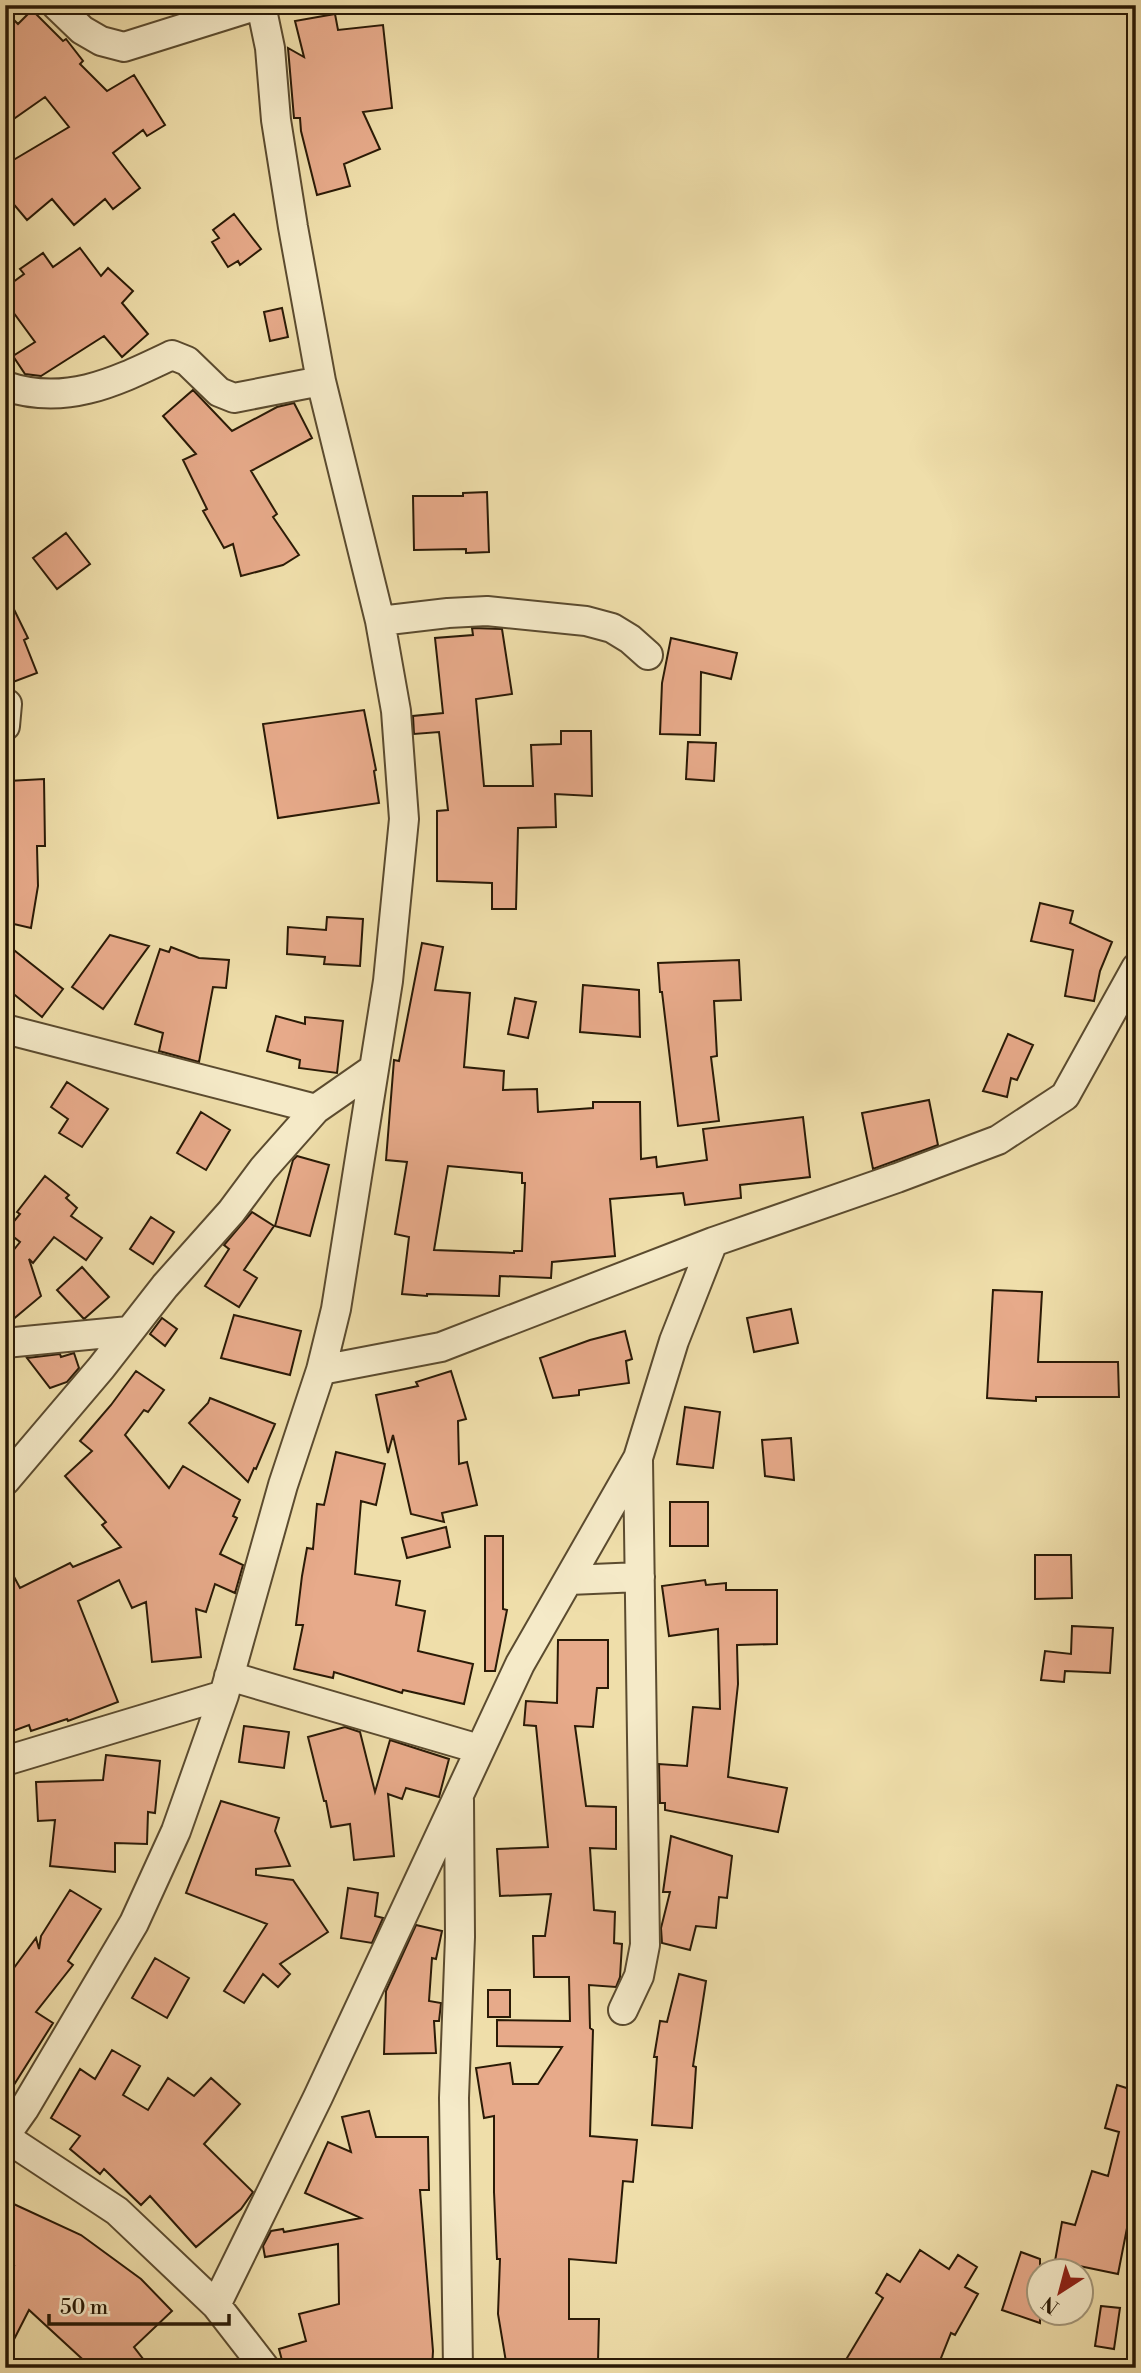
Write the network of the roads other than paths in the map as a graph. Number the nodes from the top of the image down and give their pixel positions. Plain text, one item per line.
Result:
1 (56, 5) edge
2 (260, 5) edge
3 (321, 381) junction
4 (5, 386) edge
5 (380, 621) junction
6 (648, 655) dead end
7 (1136, 968) edge
8 (5, 1028) edge
9 (372, 1070) junction
10 (316, 1109) junction
11 (713, 1242) junction
12 (129, 1331) junction
13 (5, 1343) edge
14 (321, 1370) junction
15 (638, 1458) junction
16 (5, 1481) edge
17 (640, 1577) junction
18 (569, 1580) junction
19 (226, 1685) junction
20 (479, 1749) junction
21 (5, 1760) edge
22 (459, 1791) junction
23 (623, 2010) dead end
24 (15, 2105) edge
25 (5, 2136) edge
26 (216, 2305) junction
27 (265, 2368) edge
28 (458, 2368) edge

1 - 2 street
2 - 3 street
3 - 4 street
3 - 5 street
5 - 6 street
5 - 9 street
7 - 11 street
8 - 10 street
9 - 10 street
9 - 14 street
10 - 12 street
11 - 14 street
11 - 15 street
12 - 13 street
12 - 16 street
14 - 19 street
15 - 17 street
15 - 18 street
17 - 18 street
17 - 23 street
18 - 20 street
19 - 20 street
19 - 21 street
19 - 24 street
20 - 22 street
22 - 26 street
22 - 28 street
24 - 25 street
25 - 26 street
26 - 27 street

